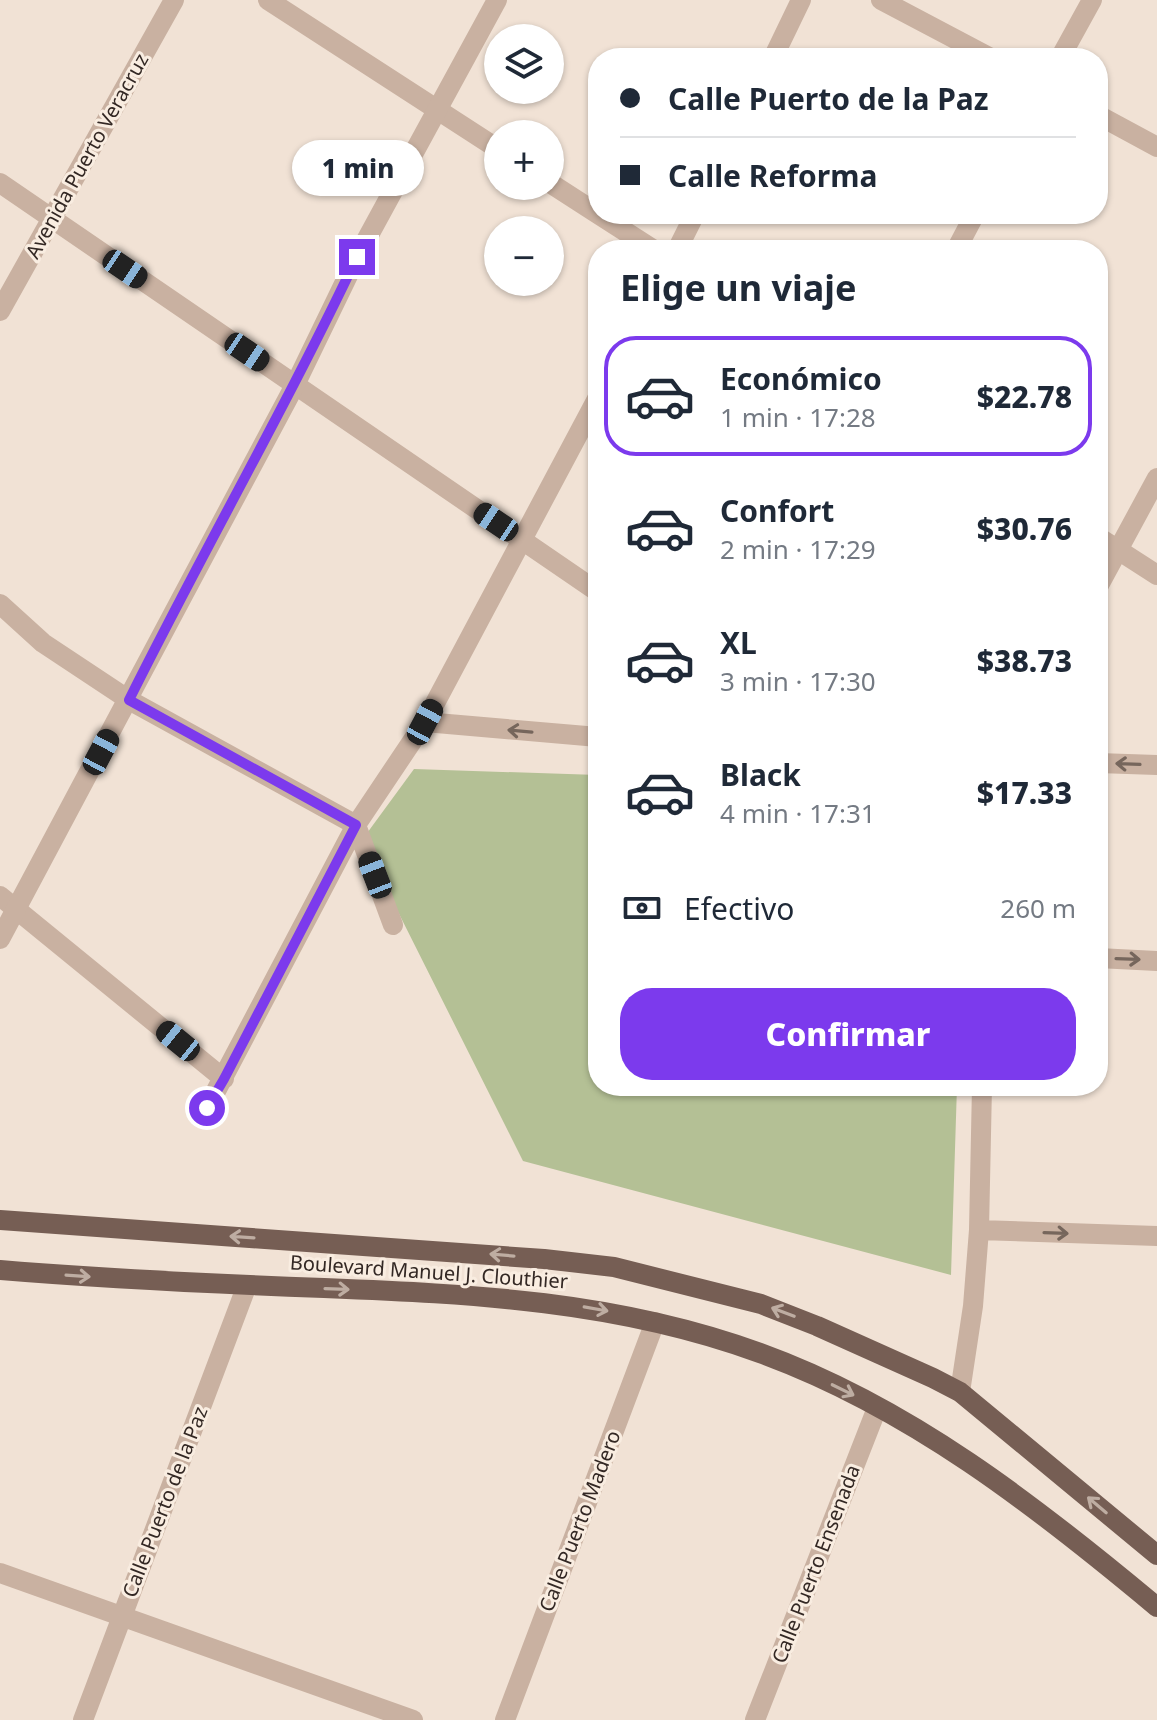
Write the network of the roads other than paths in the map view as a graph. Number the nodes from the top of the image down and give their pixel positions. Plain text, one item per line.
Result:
1 (174, 0) edge
2 (268, 0) edge
3 (497, 0) edge
4 (801, 0) edge
5 (881, 0) edge
6 (1092, 0) edge
7 (778, 48) edge
8 (972, 48) edge
9 (1066, 48) edge
10 (438, 110) junction
11 (1108, 120) edge
12 (484, 140) edge
13 (1157, 147) edge
14 (0, 183) edge
15 (564, 192) edge
16 (588, 208) edge
17 (52, 219) junction
18 (614, 224) edge
19 (638, 240) edge
20 (0, 311) edge
21 (295, 385) junction
22 (588, 415) edge
23 (1157, 478) edge
24 (521, 539) junction
25 (1108, 544) edge
26 (1118, 550) junction
27 (1108, 568) edge
28 (1157, 575) edge
29 (588, 585) edge
30 (0, 604) edge
31 (129, 700) junction
32 (425, 722) junction
33 (588, 736) edge
34 (1108, 763) edge
35 (1157, 765) edge
36 (356, 825) junction
37 (8, 903) edge
38 (393, 925) dead end
39 (0, 939) edge
40 (1108, 959) edge
41 (1157, 961) edge
42 (224, 1079) junction
43 (982, 1096) edge
44 (207, 1108) dead end
45 (0, 1220) edge
46 (979, 1230) junction
47 (1157, 1236) edge
48 (0, 1270) edge
49 (247, 1285) junction
50 (655, 1322) junction
51 (960, 1392) junction
52 (877, 1408) junction
53 (1157, 1555) edge
54 (0, 1573) edge
55 (1157, 1607) edge
56 (122, 1617) junction
57 (83, 1720) edge
58 (413, 1720) edge
59 (505, 1720) edge
60 (755, 1720) edge

1 - 17 street, Avenida Puerto Veracruz
2 - 10 street
3 - 10 street
4 - 7 street
5 - 8 street
6 - 9 street
10 - 12 street
10 - 21 street
11 - 13 street
14 - 17 street
15 - 16 street
17 - 20 street, Avenida Puerto Veracruz
17 - 21 street
18 - 19 street
21 - 24 street
21 - 31 street
22 - 24 street
23 - 26 street
24 - 29 street
24 - 32 street
25 - 26 street
26 - 27 street
26 - 28 street
30 - 31 street
31 - 36 street
31 - 37 street
33 -> 32 street
32 - 36 street
35 -> 34 street
36 - 38 street
36 - 42 street
37 - 39 street
37 - 42 street
40 -> 41 street
42 - 44 street
43 - 46 street
51 -> 45 main road, Boulevard Manuel J. Clouthier
46 -> 47 street
46 - 51 street
48 -> 49 main road, Boulevard Manuel J. Clouthier
49 -> 50 main road, Boulevard Manuel J. Clouthier
49 - 56 street, Calle Puerto de la Paz
50 -> 52 main road, Boulevard Manuel J. Clouthier
50 - 59 street, Calle Puerto Madero
53 -> 51 main road, Boulevard Manuel J. Clouthier
52 - 55 main road, Boulevard Manuel J. Clouthier
52 - 60 street, Calle Puerto Ensenada
54 - 56 street
56 - 57 street, Calle Puerto de la Paz
56 - 58 street

